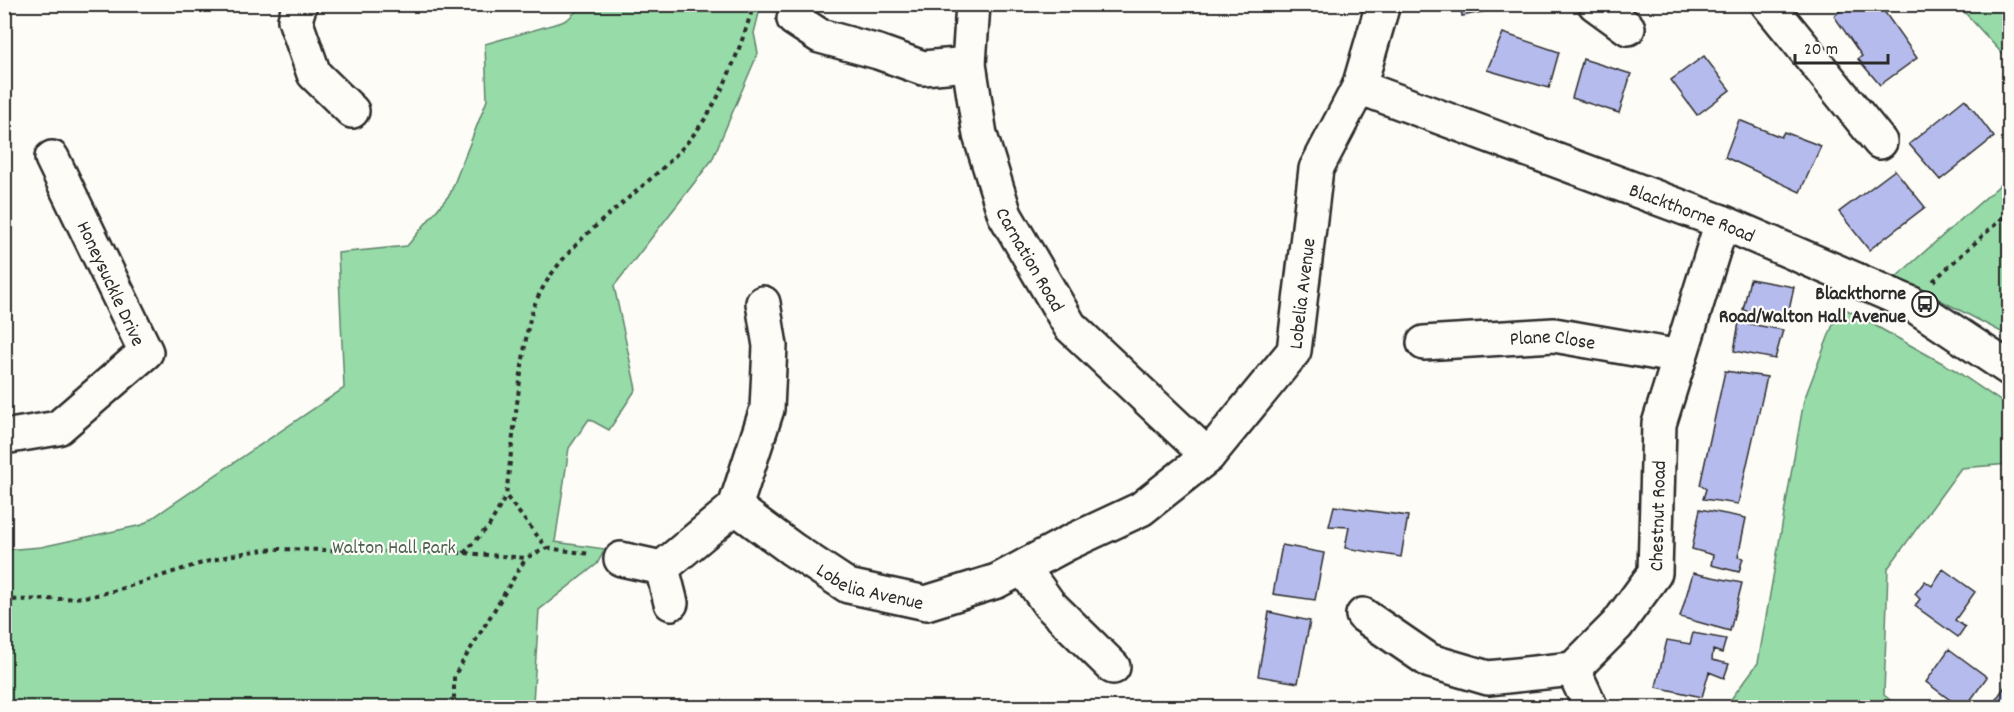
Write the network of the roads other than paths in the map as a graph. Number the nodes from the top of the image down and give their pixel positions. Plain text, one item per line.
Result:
1 (300, 4) edge
2 (974, 4) edge
3 (1383, 4) edge
4 (1768, 4) edge
5 (1600, 6) edge
6 (794, 19) dead end
7 (1628, 28) dead end
8 (969, 64) junction
9 (1359, 87) junction
10 (352, 111) dead end
11 (1880, 142) dead end
12 (52, 158) dead end
13 (1722, 222) junction
14 (763, 303) dead end
15 (1424, 343) dead end
16 (1680, 357) junction
17 (2010, 369) edge
18 (4, 437) edge
19 (1208, 456) junction
20 (735, 507) junction
21 (621, 559) road end
22 (1023, 567) junction
23 (662, 568) junction
24 (671, 603) dead end
25 (1363, 615) dead end
26 (1113, 667) dead end
27 (1574, 669) junction
28 (1591, 708) edge

1 - 10 street
2 - 8 street, Carnation Road
3 - 9 street, Lobelia Avenue
4 - 11 street
5 - 7 street
6 - 8 street
8 - 19 street, Carnation Road
9 - 13 street, Blackthorne Road
9 - 19 street, Lobelia Avenue
12 - 18 street, Honeysuckle Drive
13 - 16 street, Chestnut Road
13 - 17 street, Blackthorne Road
14 - 20 street
15 - 16 street, Plane Close
16 - 27 street, Chestnut Road
19 - 22 street, Lobelia Avenue
20 - 22 street, Lobelia Avenue
20 - 23 street
21 - 23 street
22 - 26 street
23 - 24 street
25 - 27 street
27 - 28 street

